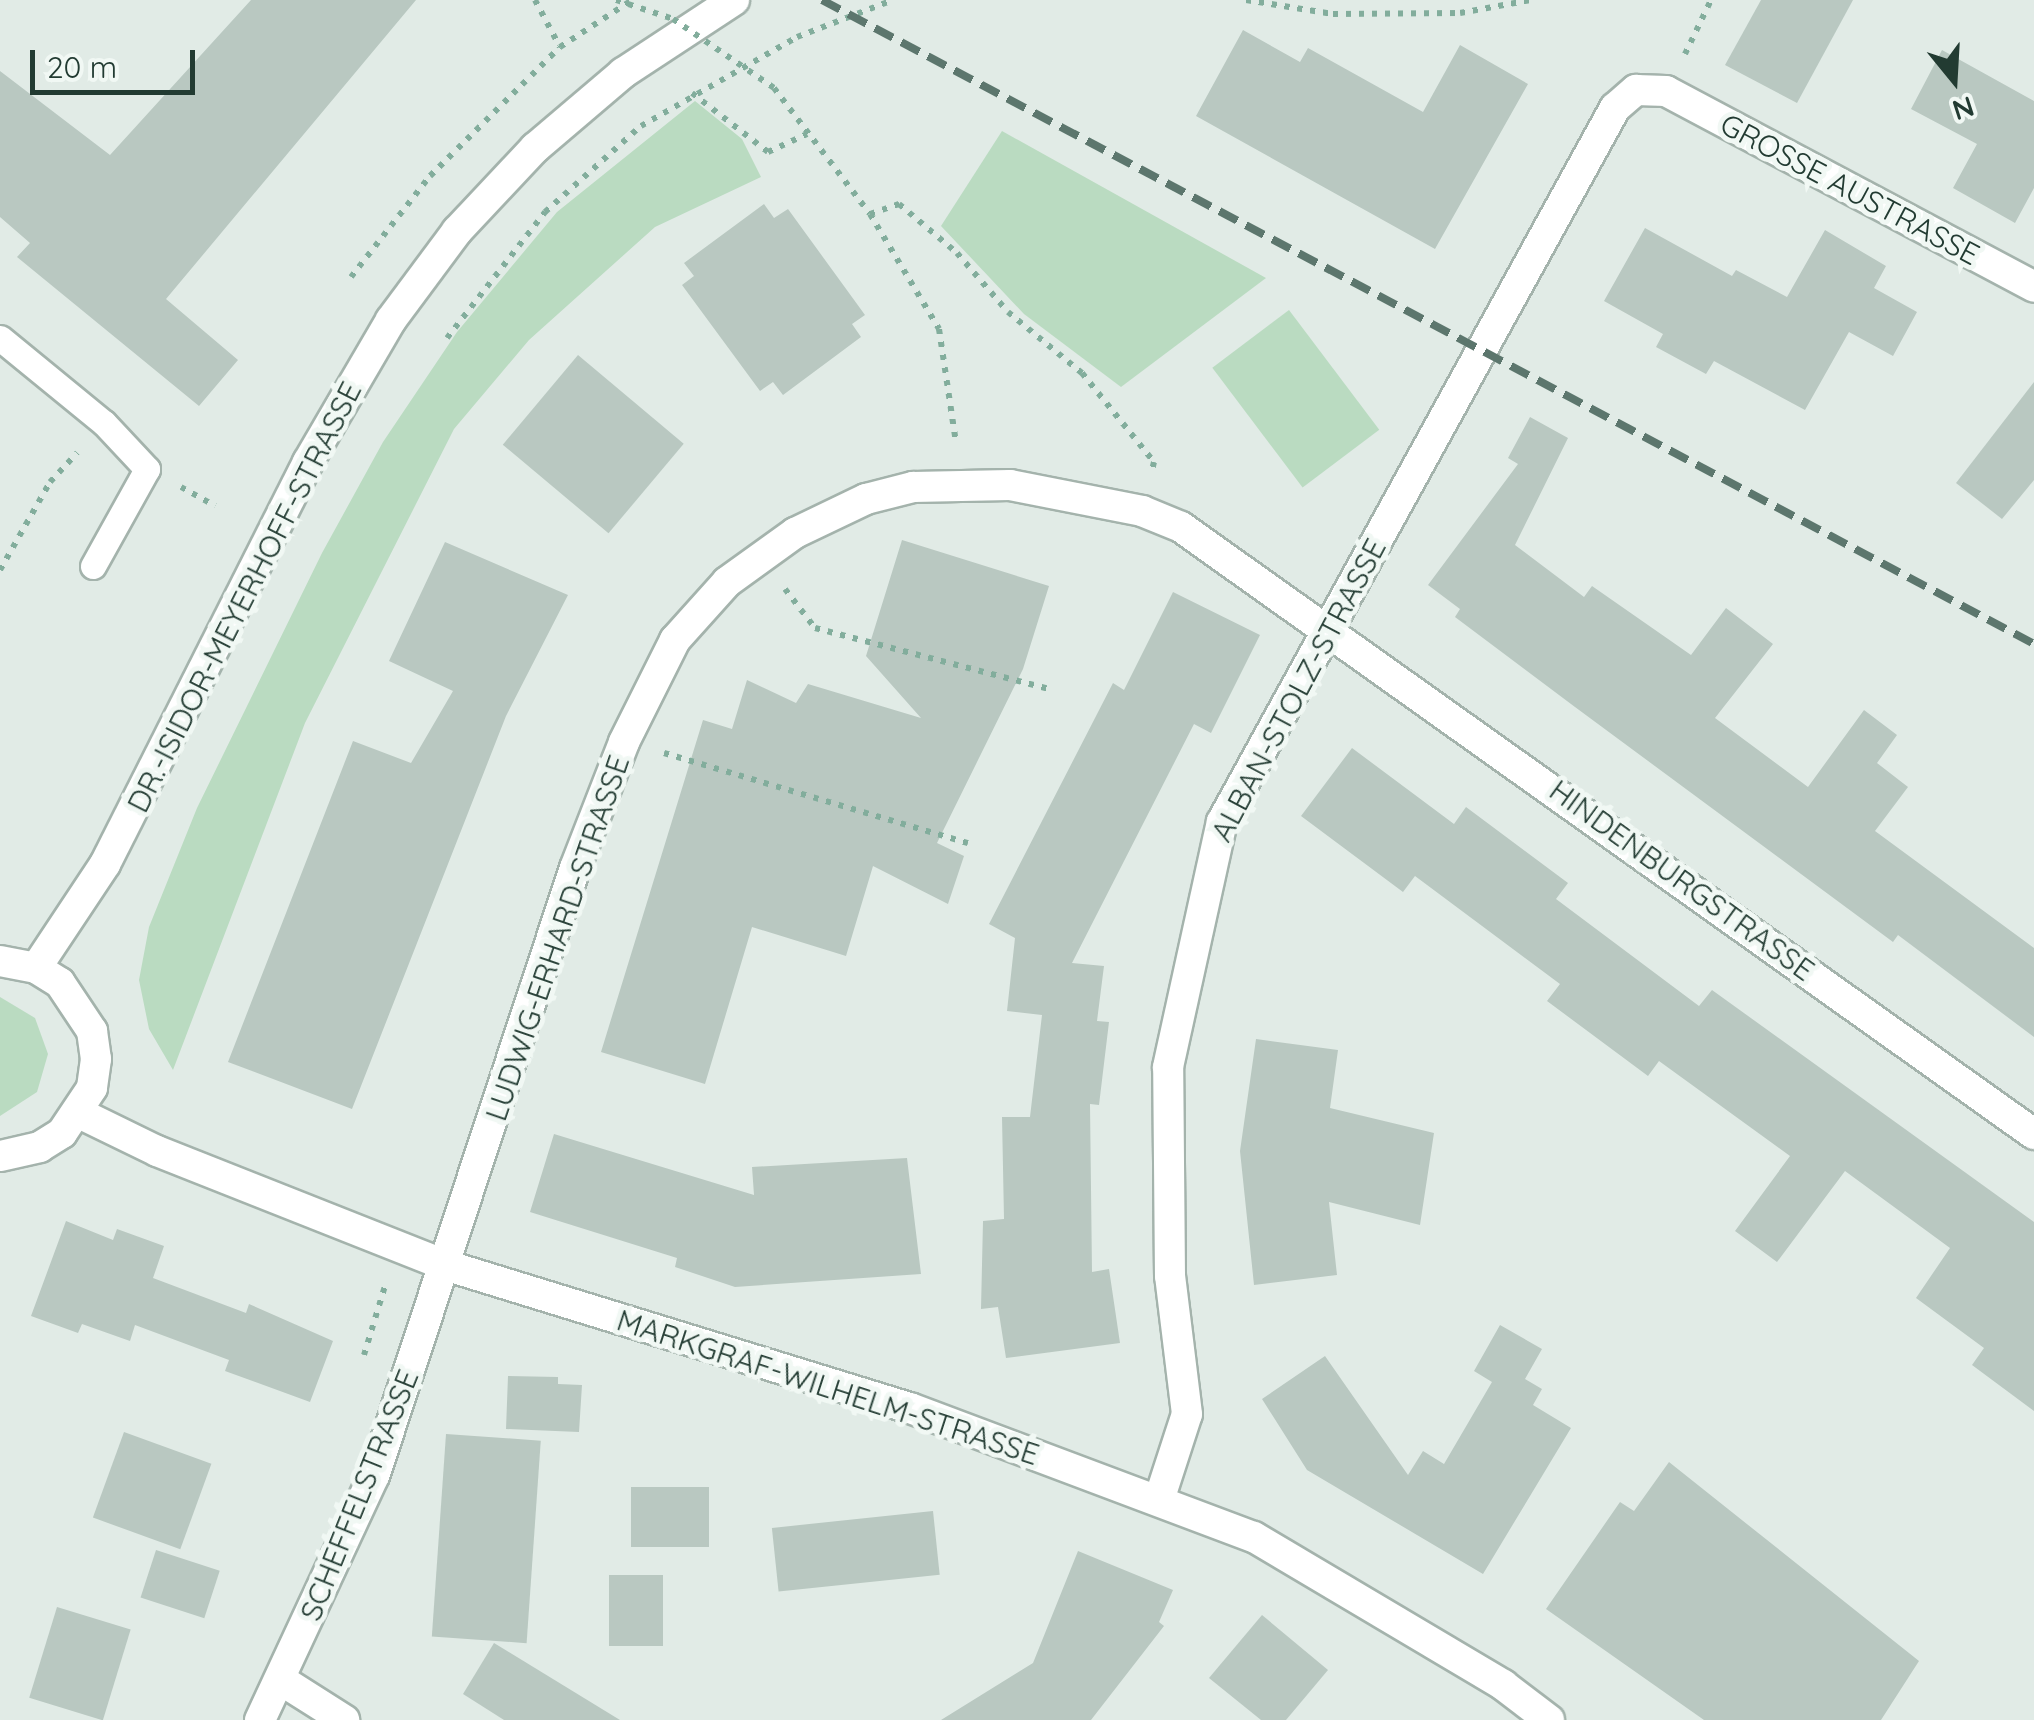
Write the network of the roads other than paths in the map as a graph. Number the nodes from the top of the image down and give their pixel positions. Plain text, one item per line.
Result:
1 (734, 0) edge
2 (1666, 91) joint
3 (2034, 287) edge
4 (0, 338) edge
5 (93, 566) dead end
6 (1330, 628) junction
7 (0, 961) edge
8 (36, 968) junction
9 (79, 1113) junction
10 (2034, 1134) edge
11 (0, 1156) edge
12 (448, 1266) junction
13 (1159, 1500) junction
14 (281, 1680) junction
15 (260, 1720) edge
16 (344, 1720) edge
17 (1549, 1720) edge

1 - 8 street, DR.-ISIDOR-MEYERHOFF-STRASSE
2 - 3 street, GROSSE AUSTRASSE
2 - 6 street, ALBAN-STOLZ-STRASSE
4 - 5 lane
6 - 10 street, HINDENBURGSTRASSE
6 - 12 street, LUDWIG-ERHARD-STRASSE
6 - 13 street, ALBAN-STOLZ-STRASSE
7 - 8 street
8 - 9 street
9 - 11 street
9 - 12 street, MARKGRAF-WILHELM-STRASSE
12 - 13 street, MARKGRAF-WILHELM-STRASSE
12 - 14 street, SCHEFFELSTRASSE
13 - 17 street, MARKGRAF-WILHELM-STRASSE
14 - 15 street, SCHEFFELSTRASSE
14 - 16 street

